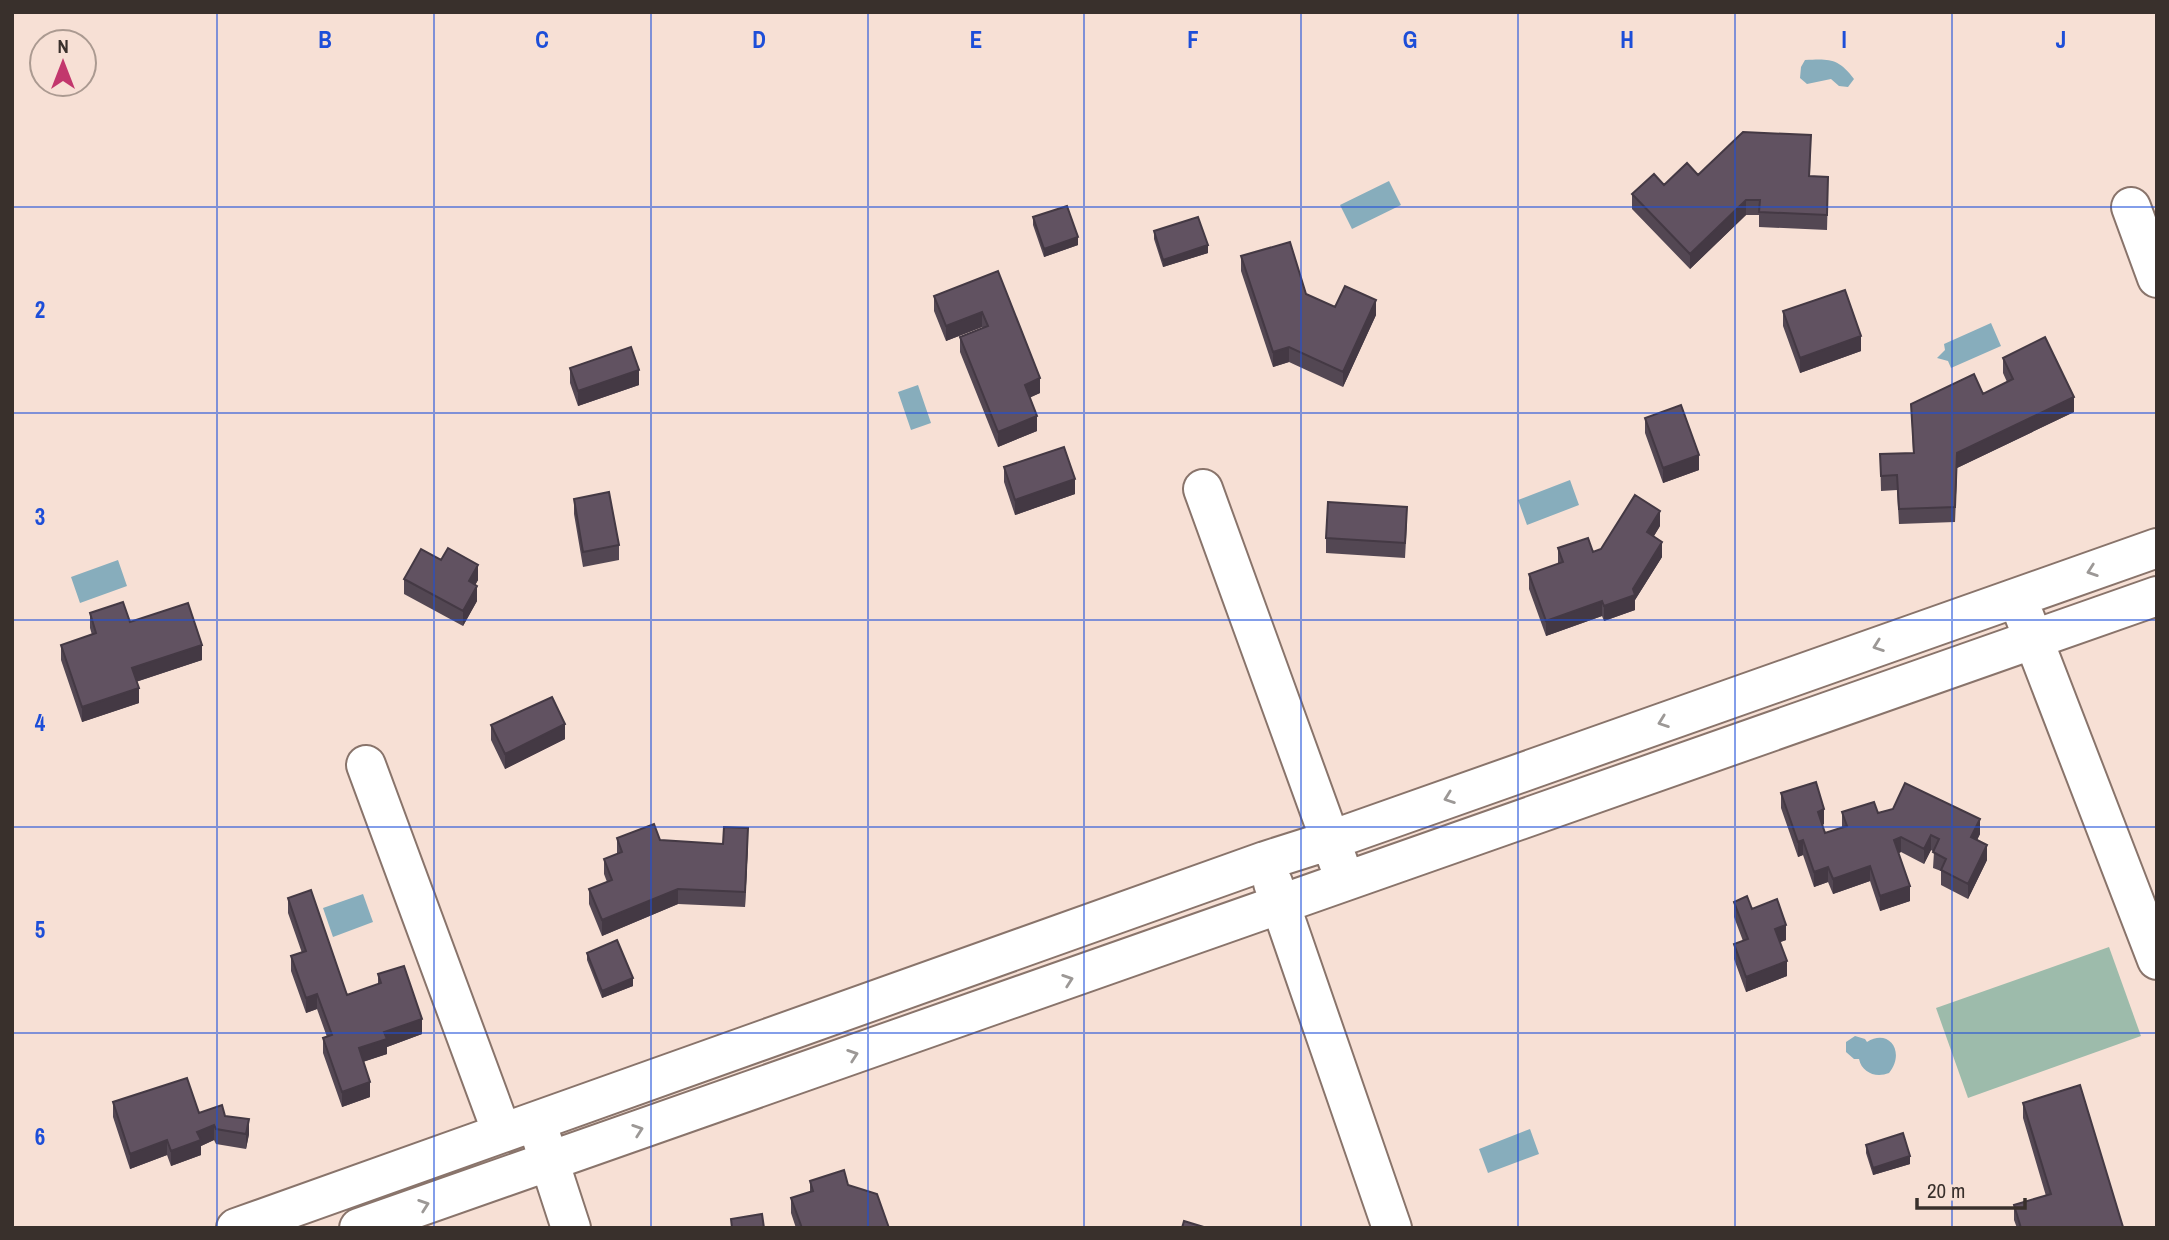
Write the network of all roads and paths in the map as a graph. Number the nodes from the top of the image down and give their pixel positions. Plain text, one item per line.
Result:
1 (2131, 207) dead end
2 (2157, 278) edge
3 (1203, 489) dead end
4 (2157, 548) edge
5 (2157, 596) edge
6 (2017, 597) junction
7 (2034, 639) junction
8 (366, 765) dead end
9 (1331, 840) junction
10 (1265, 861) junction
11 (1346, 883) junction
12 (1280, 905) junction
13 (2157, 960) edge
14 (519, 1127) junction
15 (549, 1161) junction
16 (236, 1228) edge
17 (359, 1228) edge
18 (571, 1228) edge
19 (1392, 1228) edge

1 - 2 street
3 - 9 street
4 -> 6 street
5 - 7 street
6 - 7 street
6 -> 9 street
7 - 11 street
7 - 13 street
8 - 14 street
9 - 10 street
9 - 11 street
10 - 12 street
10 - 14 street
11 - 12 street
15 -> 12 street
12 - 19 street
14 - 15 street
14 - 16 street
17 -> 15 street
15 - 18 street

